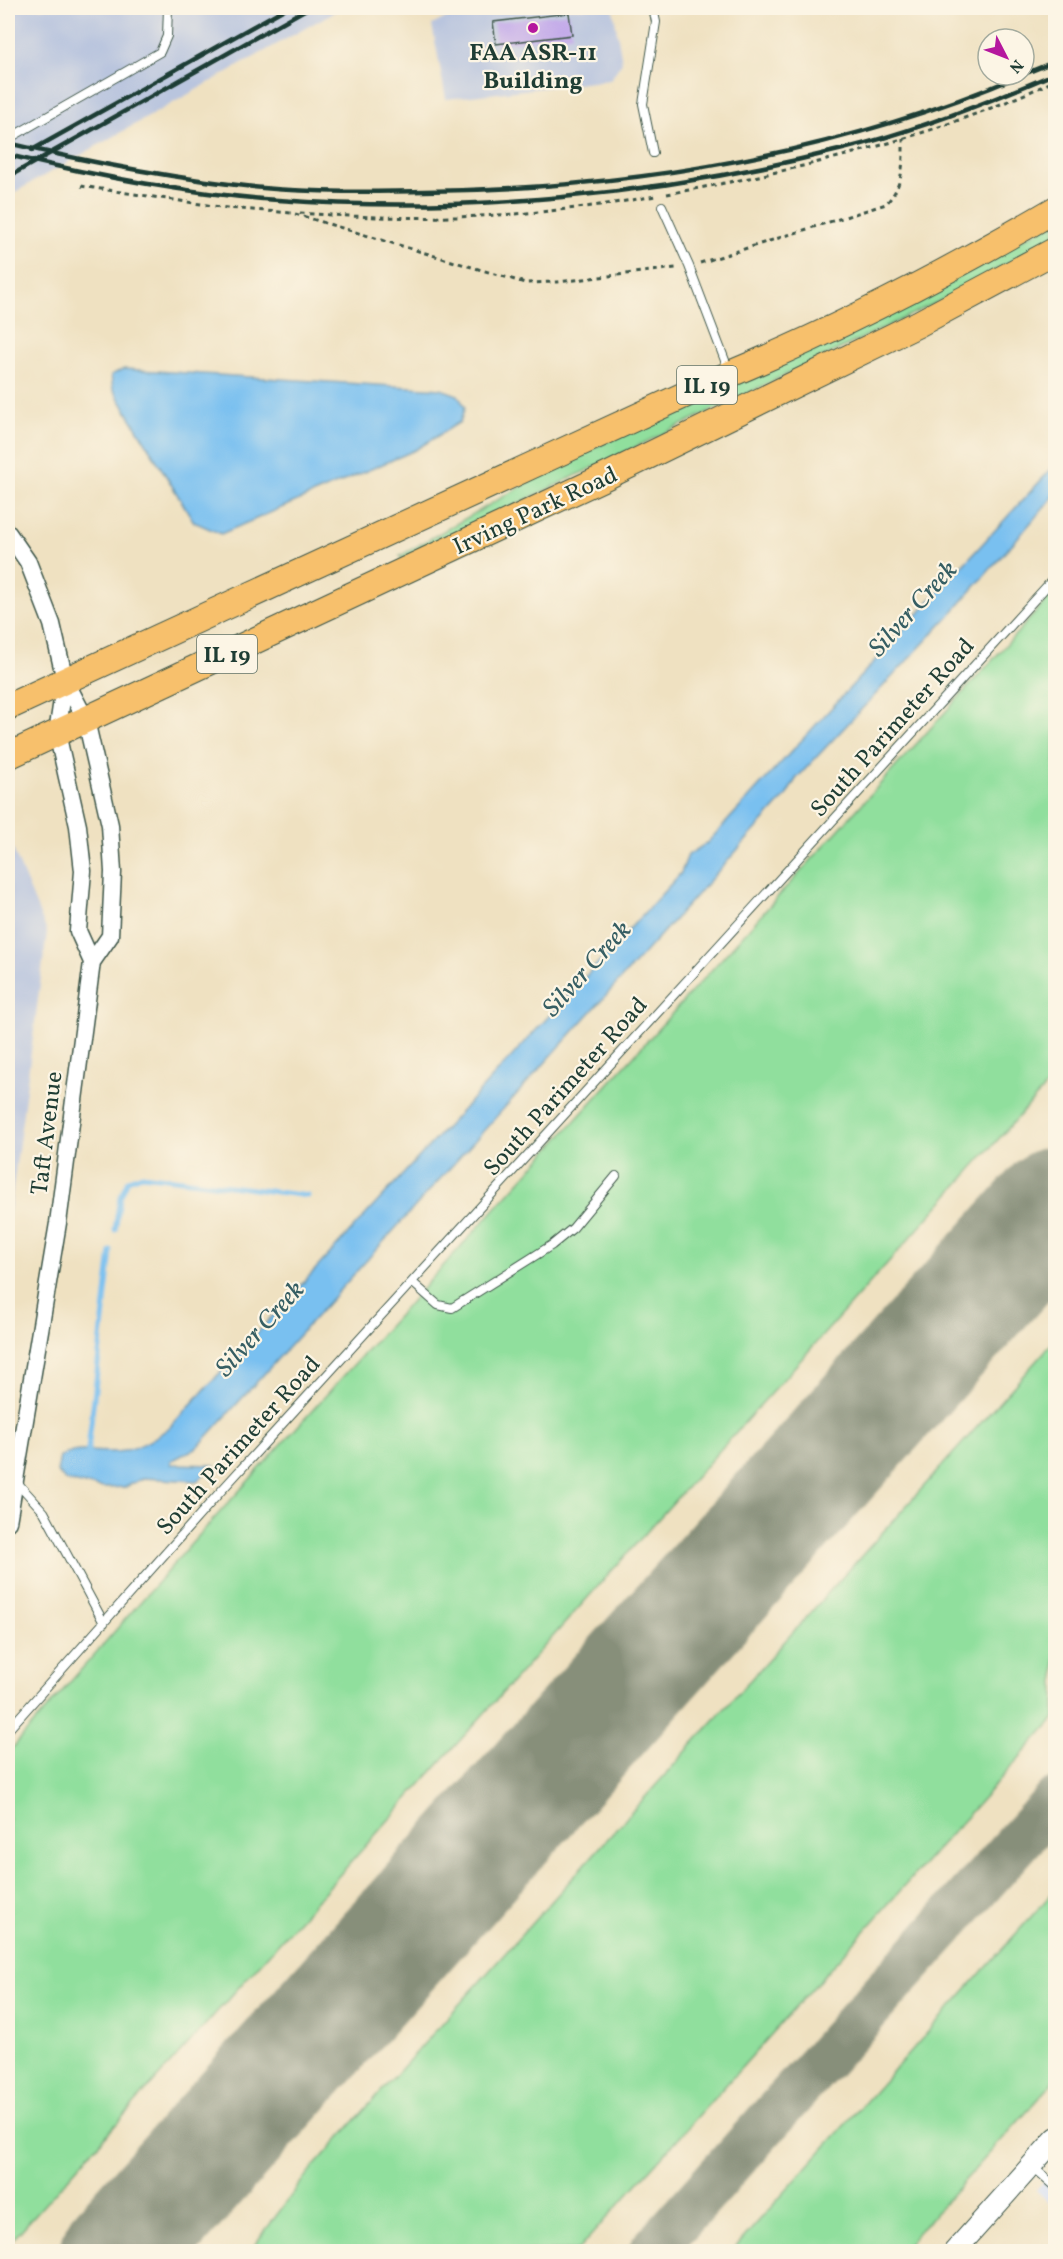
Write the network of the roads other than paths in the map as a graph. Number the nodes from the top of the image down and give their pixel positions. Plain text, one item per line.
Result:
1 (168, 8) edge
2 (653, 8) edge
3 (8, 139) edge
4 (653, 153) dead end
5 (662, 206) dead end
6 (1056, 209) edge
7 (1056, 250) edge
8 (730, 374) junction
9 (8, 533) edge
10 (1056, 576) edge
11 (65, 680) junction
12 (8, 707) edge
13 (86, 720) junction
14 (57, 733) junction
15 (8, 756) edge
16 (92, 962) junction
17 (616, 1176) dead end
18 (412, 1282) junction
19 (14, 1480) junction
20 (8, 1522) edge
21 (104, 1623) junction
22 (8, 1730) edge
23 (1056, 2138) edge
24 (1031, 2165) junction
25 (1056, 2187) edge
26 (954, 2252) edge

1 - 3 lane
2 - 4 lane
5 - 8 lane
6 - 8 main road, Irving Park Road / IL 19
7 - 13 main road, Irving Park Road / IL 19
8 - 11 main road, Irving Park Road / IL 19
9 - 11 street, Taft Avenue
10 - 18 lane, South Parimeter Road
11 - 12 main road, Irving Park Road / IL 19
11 - 13 street, Taft Avenue
11 - 14 street, Taft Avenue
13 - 14 main road, Irving Park Road / IL 19
13 - 16 street, Taft Avenue
14 - 15 main road, Irving Park Road / IL 19
14 - 16 street, Taft Avenue
16 - 19 street, Taft Avenue
17 - 18 lane
18 - 21 lane, South Parimeter Road
19 - 20 street, Taft Avenue
19 - 21 lane
21 - 22 lane, South Parimeter Road
23 - 24 street
24 - 25 lane
24 - 26 street

